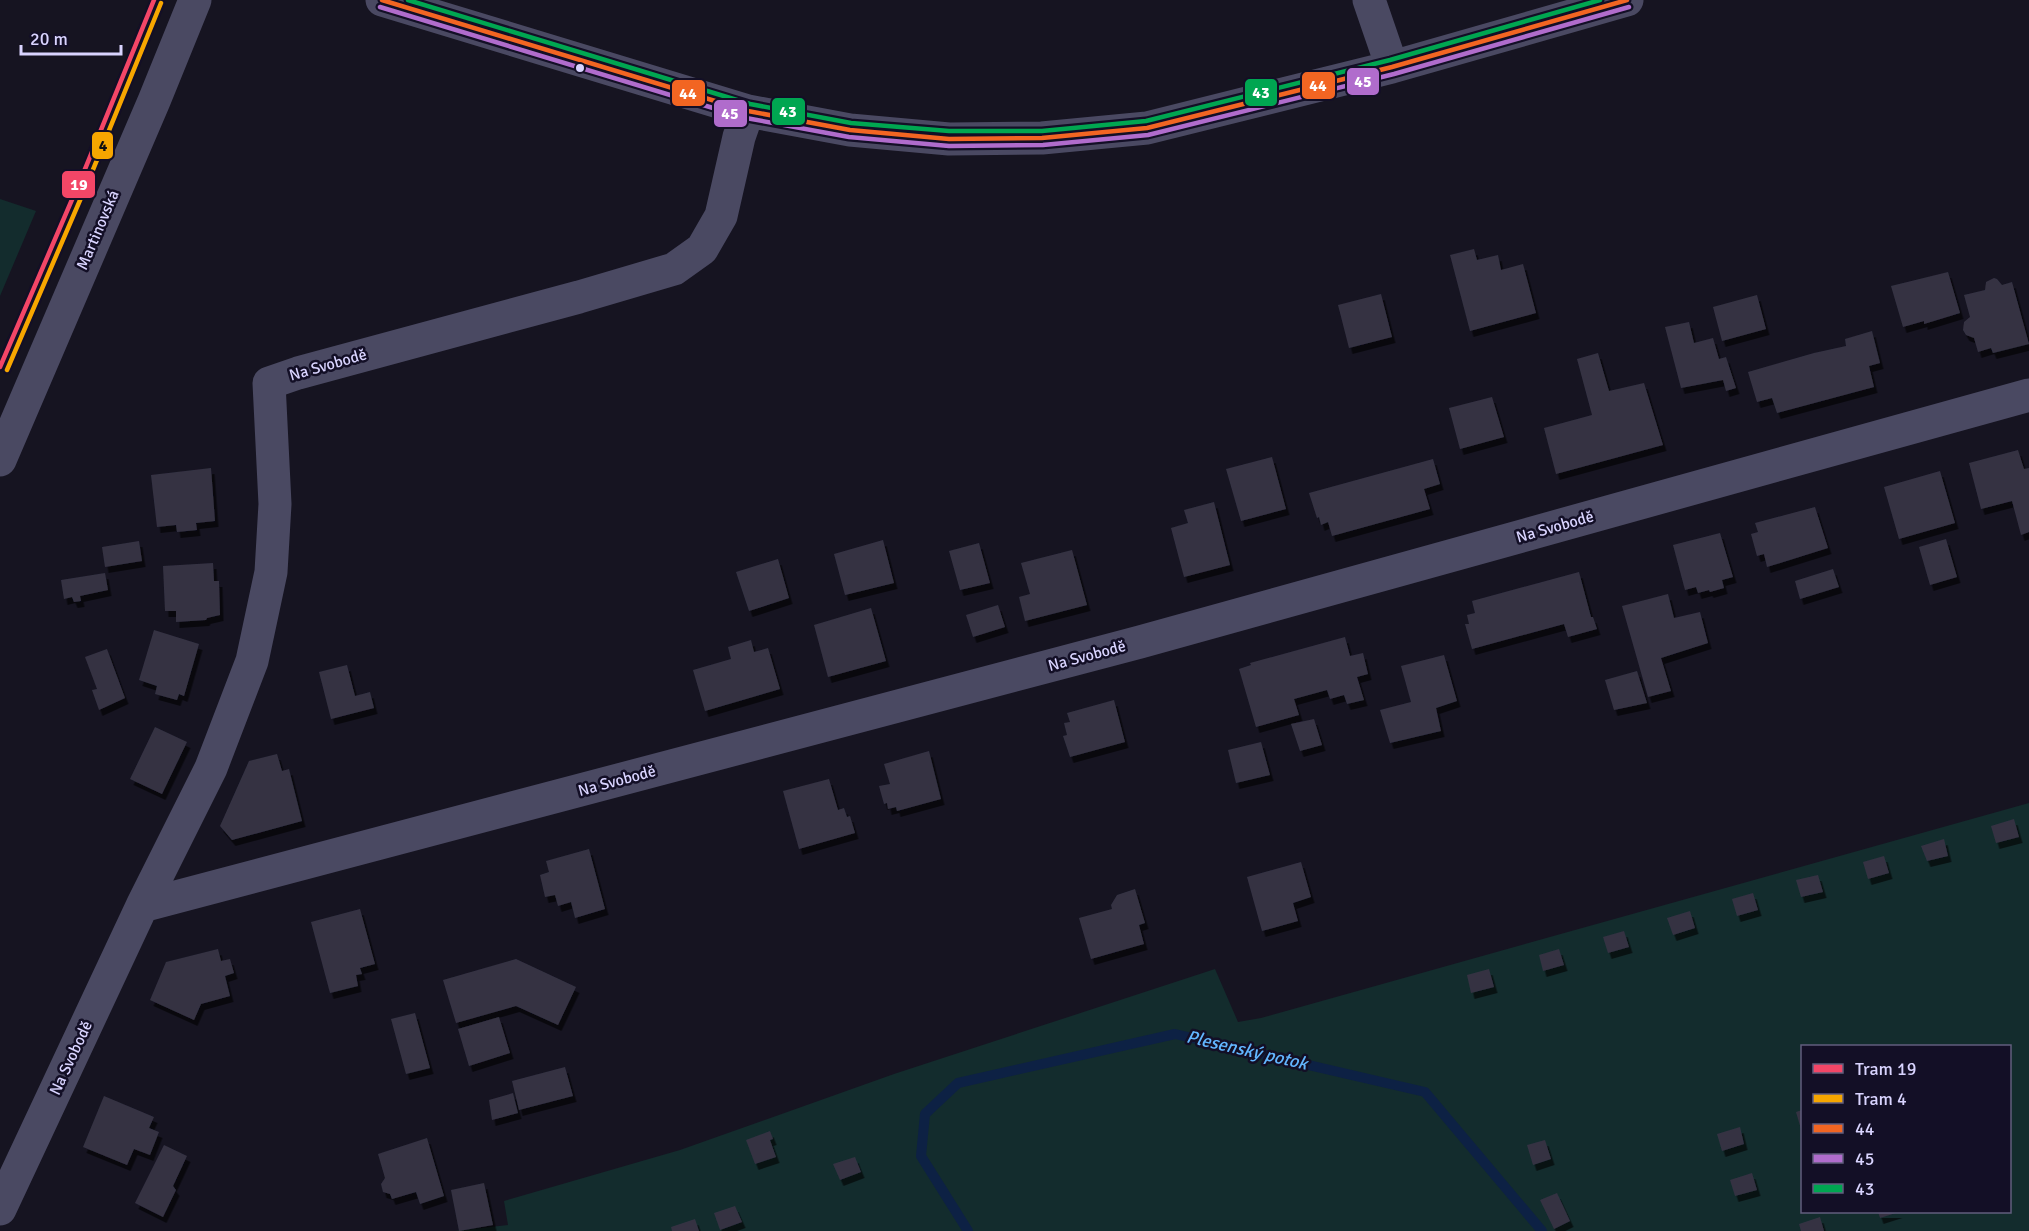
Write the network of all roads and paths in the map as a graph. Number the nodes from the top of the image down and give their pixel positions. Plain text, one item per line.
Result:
1 (195, 0) edge
2 (382, 0) edge
3 (1369, 0) edge
4 (1627, 0) edge
5 (1392, 67) junction
6 (748, 111) junction
7 (2029, 395) edge
8 (0, 460) edge
9 (142, 906) junction
10 (0, 1209) edge

1 - 8 street, Martinovská
2 - 6 street
3 - 5 street
4 - 5 street
5 - 6 street
6 - 9 street, Na Svobodě
7 - 9 street, Na Svobodě
9 - 10 street, Na Svobodě

